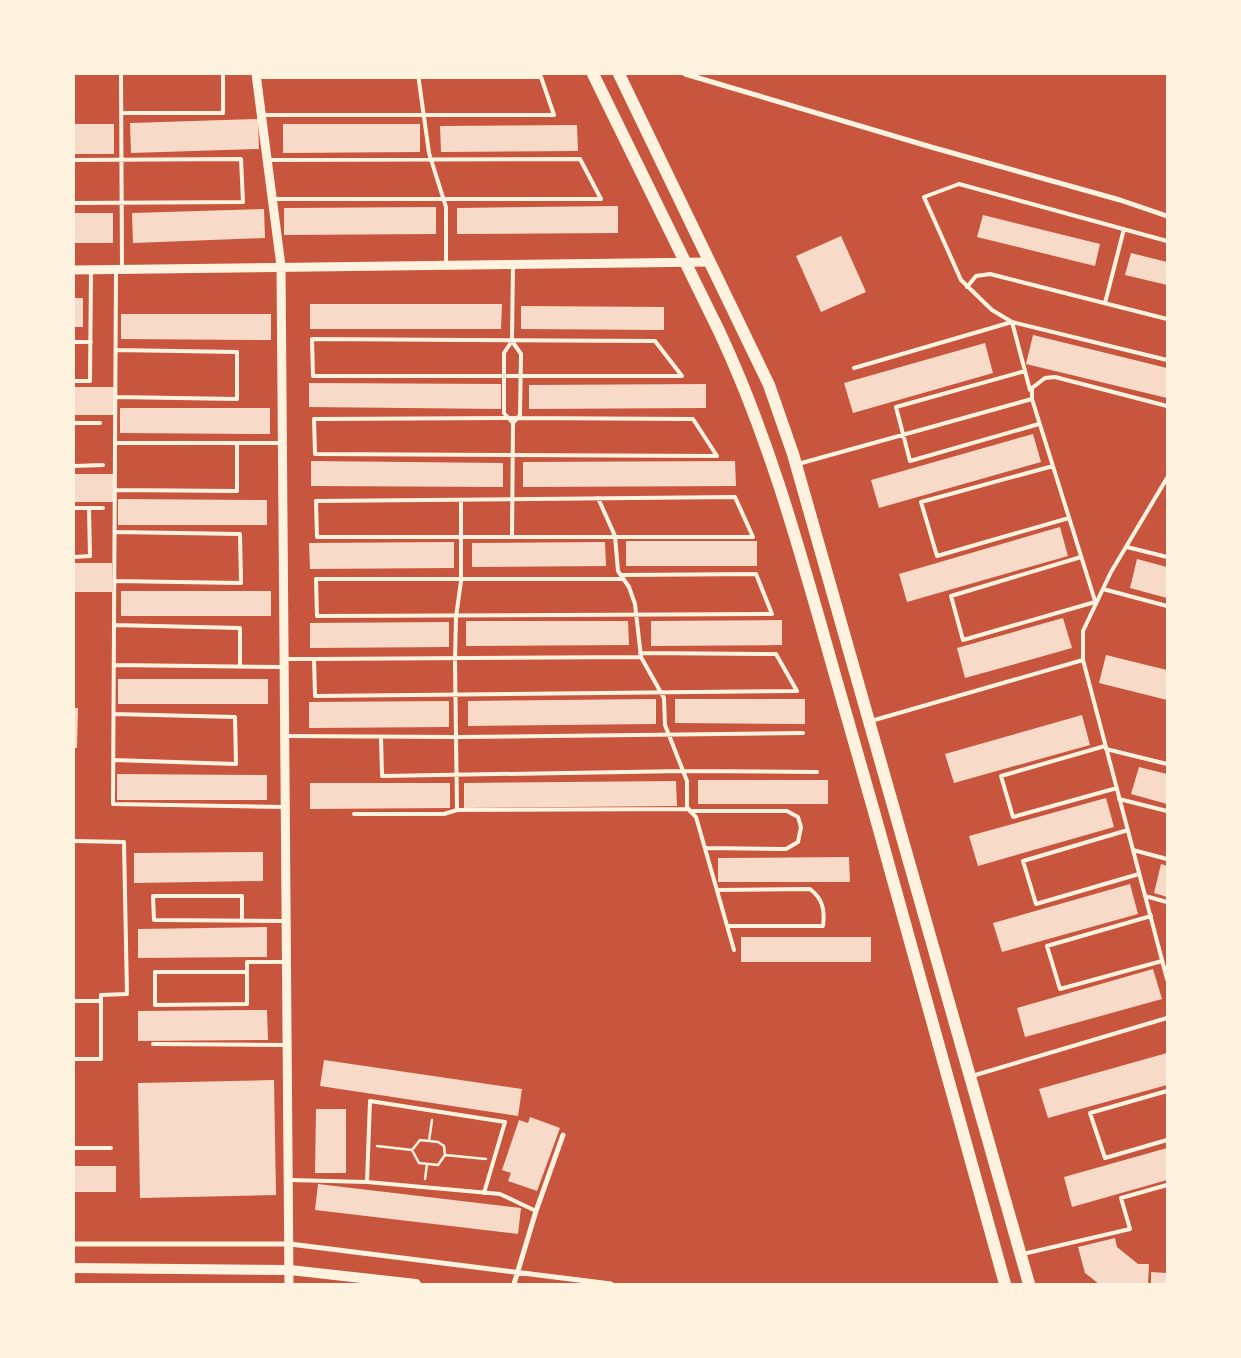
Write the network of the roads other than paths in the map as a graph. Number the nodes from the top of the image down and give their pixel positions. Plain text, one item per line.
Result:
1 (121, 74) edge
2 (223, 74) edge
3 (593, 74) edge
4 (619, 74) edge
5 (684, 74) edge
6 (256, 75) edge
7 (418, 76) edge
8 (122, 113) junction
9 (261, 115) junction
10 (424, 115) junction
11 (431, 159) junction
12 (74, 160) edge
13 (122, 160) junction
14 (267, 160) junction
15 (443, 198) junction
16 (272, 199) junction
17 (74, 203) edge
18 (122, 203) junction
19 (1167, 216) edge
20 (1124, 229) junction
21 (1167, 240) edge
22 (684, 262) junction
23 (710, 262) junction
24 (446, 264) junction
25 (513, 264) junction
26 (281, 266) junction
27 (91, 269) junction
28 (119, 269) junction
29 (74, 270) edge
30 (967, 287) junction
31 (1104, 303) junction
32 (1167, 320) edge
33 (1012, 322) junction
34 (512, 340) junction
35 (74, 342) edge
36 (91, 342) junction
37 (116, 350) junction
38 (1167, 360) edge
39 (854, 368) dead end
40 (1025, 371) junction
41 (504, 377) junction
42 (520, 377) junction
43 (74, 381) edge
44 (1031, 392) junction
45 (116, 397) junction
46 (1032, 400) junction
47 (1167, 406) edge
48 (508, 418) junction
49 (516, 418) junction
50 (74, 423) edge
51 (100, 423) dead end
52 (513, 423) junction
53 (1039, 424) junction
54 (903, 435) junction
55 (237, 443) junction
56 (282, 443) junction
57 (115, 444) junction
58 (513, 455) junction
59 (796, 464) junction
60 (103, 465) dead end
61 (74, 466) edge
62 (1052, 466) junction
63 (1167, 478) edge
64 (115, 490) junction
65 (598, 498) junction
66 (512, 499) junction
67 (461, 500) junction
68 (74, 508) edge
69 (89, 508) junction
70 (103, 508) dead end
71 (1069, 518) junction
72 (115, 532) junction
73 (615, 536) junction
74 (462, 537) junction
75 (512, 537) junction
76 (1127, 547) junction
77 (74, 557) edge
78 (1081, 557) junction
79 (1167, 557) edge
80 (622, 577) junction
81 (461, 579) junction
82 (114, 581) junction
83 (1103, 589) junction
84 (1096, 603) junction
85 (1167, 606) edge
86 (637, 614) junction
87 (456, 615) junction
88 (114, 625) junction
89 (641, 655) junction
90 (455, 658) junction
91 (314, 659) junction
92 (1083, 660) junction
93 (285, 663) junction
94 (114, 665) junction
95 (240, 666) junction
96 (661, 692) junction
97 (456, 694) junction
98 (114, 714) junction
99 (869, 721) junction
100 (803, 733) dead end
101 (668, 734) junction
102 (285, 736) junction
103 (381, 737) junction
104 (457, 737) junction
105 (1106, 747) junction
106 (113, 760) junction
107 (1167, 764) edge
108 (683, 770) junction
109 (817, 772) dead end
110 (457, 776) junction
111 (1117, 788) junction
112 (1119, 799) junction
113 (286, 807) junction
114 (457, 810) junction
115 (690, 810) junction
116 (1167, 811) edge
117 (354, 814) dead end
118 (1128, 830) junction
119 (74, 841) edge
120 (705, 848) junction
121 (1133, 850) junction
122 (1167, 859) edge
123 (1139, 874) junction
124 (717, 890) junction
125 (1145, 896) junction
126 (1167, 902) edge
127 (1151, 916) junction
128 (242, 921) junction
129 (286, 921) junction
130 (727, 926) junction
131 (734, 950) dead end
132 (1162, 961) junction
133 (288, 962) junction
134 (247, 972) junction
135 (1167, 979) edge
136 (74, 1002) edge
137 (101, 1002) junction
138 (1167, 1018) edge
139 (153, 1044) dead end
140 (288, 1045) junction
141 (74, 1059) edge
142 (970, 1077) junction
143 (1167, 1091) edge
144 (563, 1136) dead end
145 (1167, 1140) edge
146 (74, 1148) edge
147 (111, 1148) dead end
148 (290, 1180) junction
149 (367, 1182) junction
150 (1167, 1185) edge
151 (484, 1193) junction
152 (536, 1211) junction
153 (74, 1244) edge
154 (290, 1244) junction
155 (1020, 1255) junction
156 (74, 1268) edge
157 (290, 1270) junction
158 (516, 1273) junction
159 (289, 1284) edge
160 (416, 1284) edge
161 (514, 1284) edge
162 (611, 1284) edge
163 (1005, 1284) edge
164 (1029, 1284) edge

1 - 8 lane
2 - 8 lane
3 - 22 main road
4 - 23 main road
5 - 19 street
6 - 7 lane
6 - 9 street
7 - 10 lane
7 - 10 lane
8 - 13 lane
9 - 10 lane
9 - 14 street
10 - 11 lane
11 - 14 lane
11 - 15 lane
11 - 15 lane
12 - 13 lane
13 - 18 lane
13 - 18 lane
14 - 16 street
15 - 16 lane
15 - 24 lane
16 - 26 street
17 - 18 lane
18 - 28 lane
20 - 21 lane
20 - 30 lane
20 - 31 lane
22 - 23 street
22 - 25 street
22 - 163 main road
23 - 59 main road
24 - 25 street
24 - 26 street
25 - 34 lane
26 - 28 street
26 - 56 street
27 - 28 street
27 - 29 street
27 - 36 lane
28 - 37 lane
30 - 31 lane
30 - 33 lane
31 - 32 lane
33 - 38 lane
33 - 39 lane
33 - 40 lane
34 - 41 lane
34 - 41 lane
34 - 42 lane
34 - 42 lane
35 - 36 lane
36 - 43 lane
37 - 45 lane
37 - 45 lane
40 - 44 lane
40 - 54 lane
41 - 42 lane
41 - 48 lane
42 - 49 lane
44 - 46 lane
44 - 47 lane
45 - 57 lane
46 - 53 lane
46 - 54 lane
48 - 49 lane
48 - 52 lane
48 - 58 lane
49 - 52 lane
49 - 58 lane
50 - 51 lane
52 - 58 lane
53 - 54 lane
53 - 62 lane
54 - 59 lane
55 - 56 lane
55 - 57 lane
55 - 64 lane
56 - 93 street
57 - 64 lane
58 - 66 lane
59 - 99 main road
60 - 61 lane
62 - 71 lane
62 - 71 lane
63 - 76 lane
64 - 72 lane
65 - 66 lane
65 - 73 lane
65 - 73 lane
66 - 67 lane
66 - 75 lane
67 - 74 lane
67 - 74 lane
68 - 69 lane
69 - 70 lane
69 - 77 lane
71 - 78 lane
72 - 82 lane
72 - 82 lane
73 - 75 lane
73 - 80 lane
74 - 75 lane
74 - 81 lane
76 - 79 lane
76 - 83 lane
78 - 84 lane
78 - 84 lane
80 - 81 lane
80 - 86 lane
80 - 86 lane
81 - 87 lane
81 - 87 lane
82 - 88 lane
83 - 84 lane
83 - 85 lane
84 - 92 lane
86 - 87 lane
86 - 89 lane
87 - 90 lane
88 - 94 lane
88 - 95 lane
89 - 90 lane
89 - 96 lane
89 - 96 lane
90 - 91 lane
90 - 97 lane
91 - 93 lane
91 - 97 lane
92 - 99 lane
92 - 105 lane
93 - 95 lane
93 - 102 street
94 - 95 lane
94 - 98 lane
96 - 97 lane
96 - 101 lane
97 - 104 lane
98 - 106 lane
98 - 106 lane
99 - 142 main road
100 - 101 lane
101 - 104 lane
101 - 108 lane
102 - 103 lane
102 - 113 street
103 - 104 lane
103 - 110 lane
104 - 110 lane
105 - 107 lane
105 - 111 lane
105 - 111 lane
106 - 113 lane
108 - 109 lane
108 - 110 lane
108 - 115 lane
110 - 114 lane
111 - 112 lane
112 - 116 lane
112 - 118 lane
113 - 129 street
114 - 115 lane
114 - 117 lane
115 - 120 lane
115 - 120 lane
118 - 121 lane
118 - 123 lane
119 - 137 lane
120 - 124 lane
121 - 122 lane
121 - 123 lane
123 - 125 lane
124 - 130 lane
124 - 130 lane
125 - 126 lane
125 - 127 lane
127 - 132 lane
127 - 132 lane
128 - 128 lane
128 - 129 lane
129 - 133 street
130 - 131 lane
132 - 135 lane
133 - 134 lane
133 - 140 street
134 - 134 lane
136 - 137 lane
137 - 141 lane
138 - 142 lane
139 - 140 lane
140 - 148 street
142 - 155 main road
143 - 145 lane
144 - 152 street
146 - 147 lane
148 - 149 lane
148 - 154 street
149 - 151 lane
149 - 151 lane
150 - 155 lane
151 - 152 lane
152 - 158 street
153 - 154 street
154 - 157 street
154 - 158 street
155 - 164 main road
156 - 157 main road
157 - 159 street
157 - 160 main road
158 - 161 street
158 - 162 street

